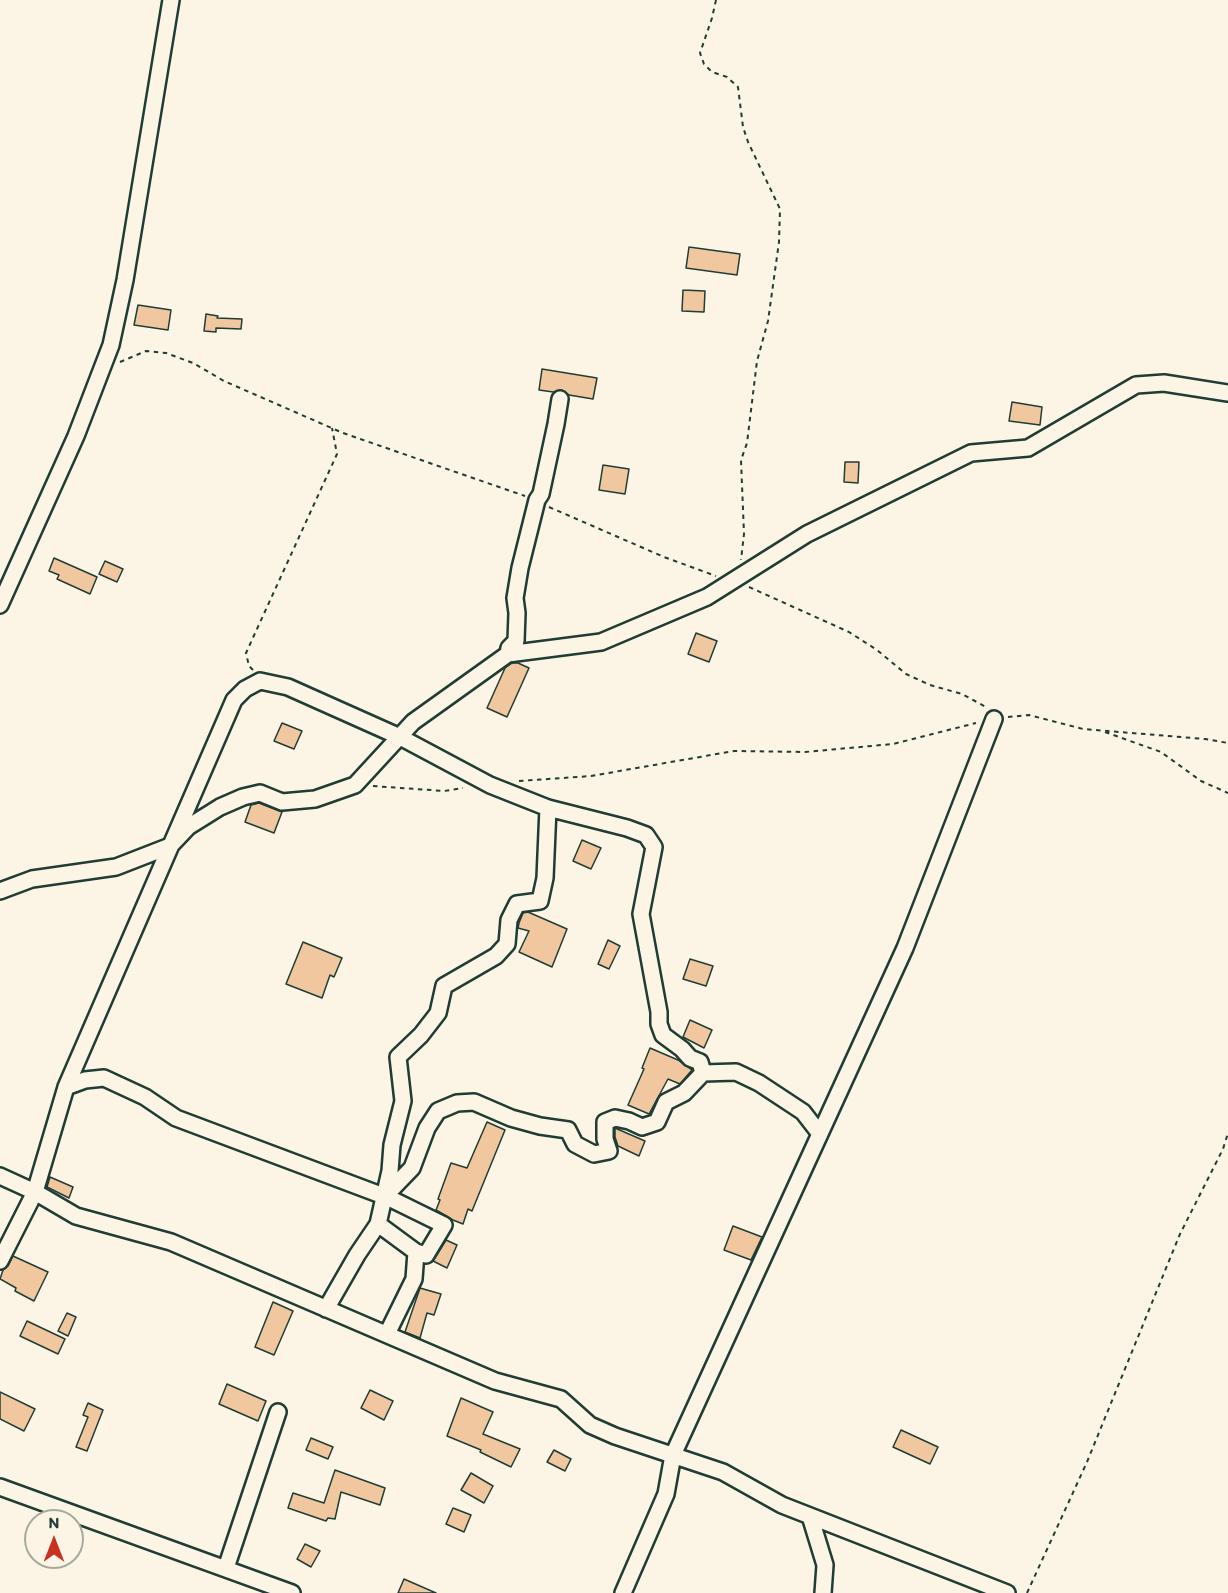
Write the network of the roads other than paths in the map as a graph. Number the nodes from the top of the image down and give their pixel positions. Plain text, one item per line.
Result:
1 (171, 0) edge
2 (1228, 393) edge
3 (560, 399) dead end
4 (0, 605) edge
5 (508, 654) junction
6 (994, 718) road end
7 (400, 737) junction
8 (548, 808) junction
9 (171, 846) junction
10 (0, 891) edge
11 (703, 1073) junction
12 (66, 1087) junction
13 (820, 1134) junction
14 (0, 1176) edge
15 (35, 1192) junction
16 (385, 1196) junction
17 (378, 1224) junction
18 (417, 1252) junction
19 (0, 1261) edge
20 (326, 1309) junction
21 (387, 1334) junction
22 (278, 1412) dead end
23 (673, 1455) junction
24 (0, 1487) edge
25 (810, 1516) junction
26 (226, 1568) junction
27 (292, 1593) edge
28 (623, 1593) edge
29 (823, 1593) edge
30 (1007, 1593) edge

1 - 4 street
2 - 5 street
3 - 5 street
5 - 7 street
6 - 13 street
7 - 8 street
7 - 9 street
7 - 9 street
8 - 11 street
8 - 16 street
9 - 10 street
9 - 12 street
11 - 13 street
11 - 16 street
12 - 15 street
12 - 16 street
13 - 23 street
14 - 15 street
15 - 19 street
15 - 20 street
16 - 17 street
16 - 18 street
17 - 18 street
17 - 20 street
18 - 21 street
20 - 21 street
21 - 23 street
22 - 26 street
23 - 25 street
23 - 28 street
24 - 26 street
25 - 29 street
25 - 30 street
26 - 27 street

